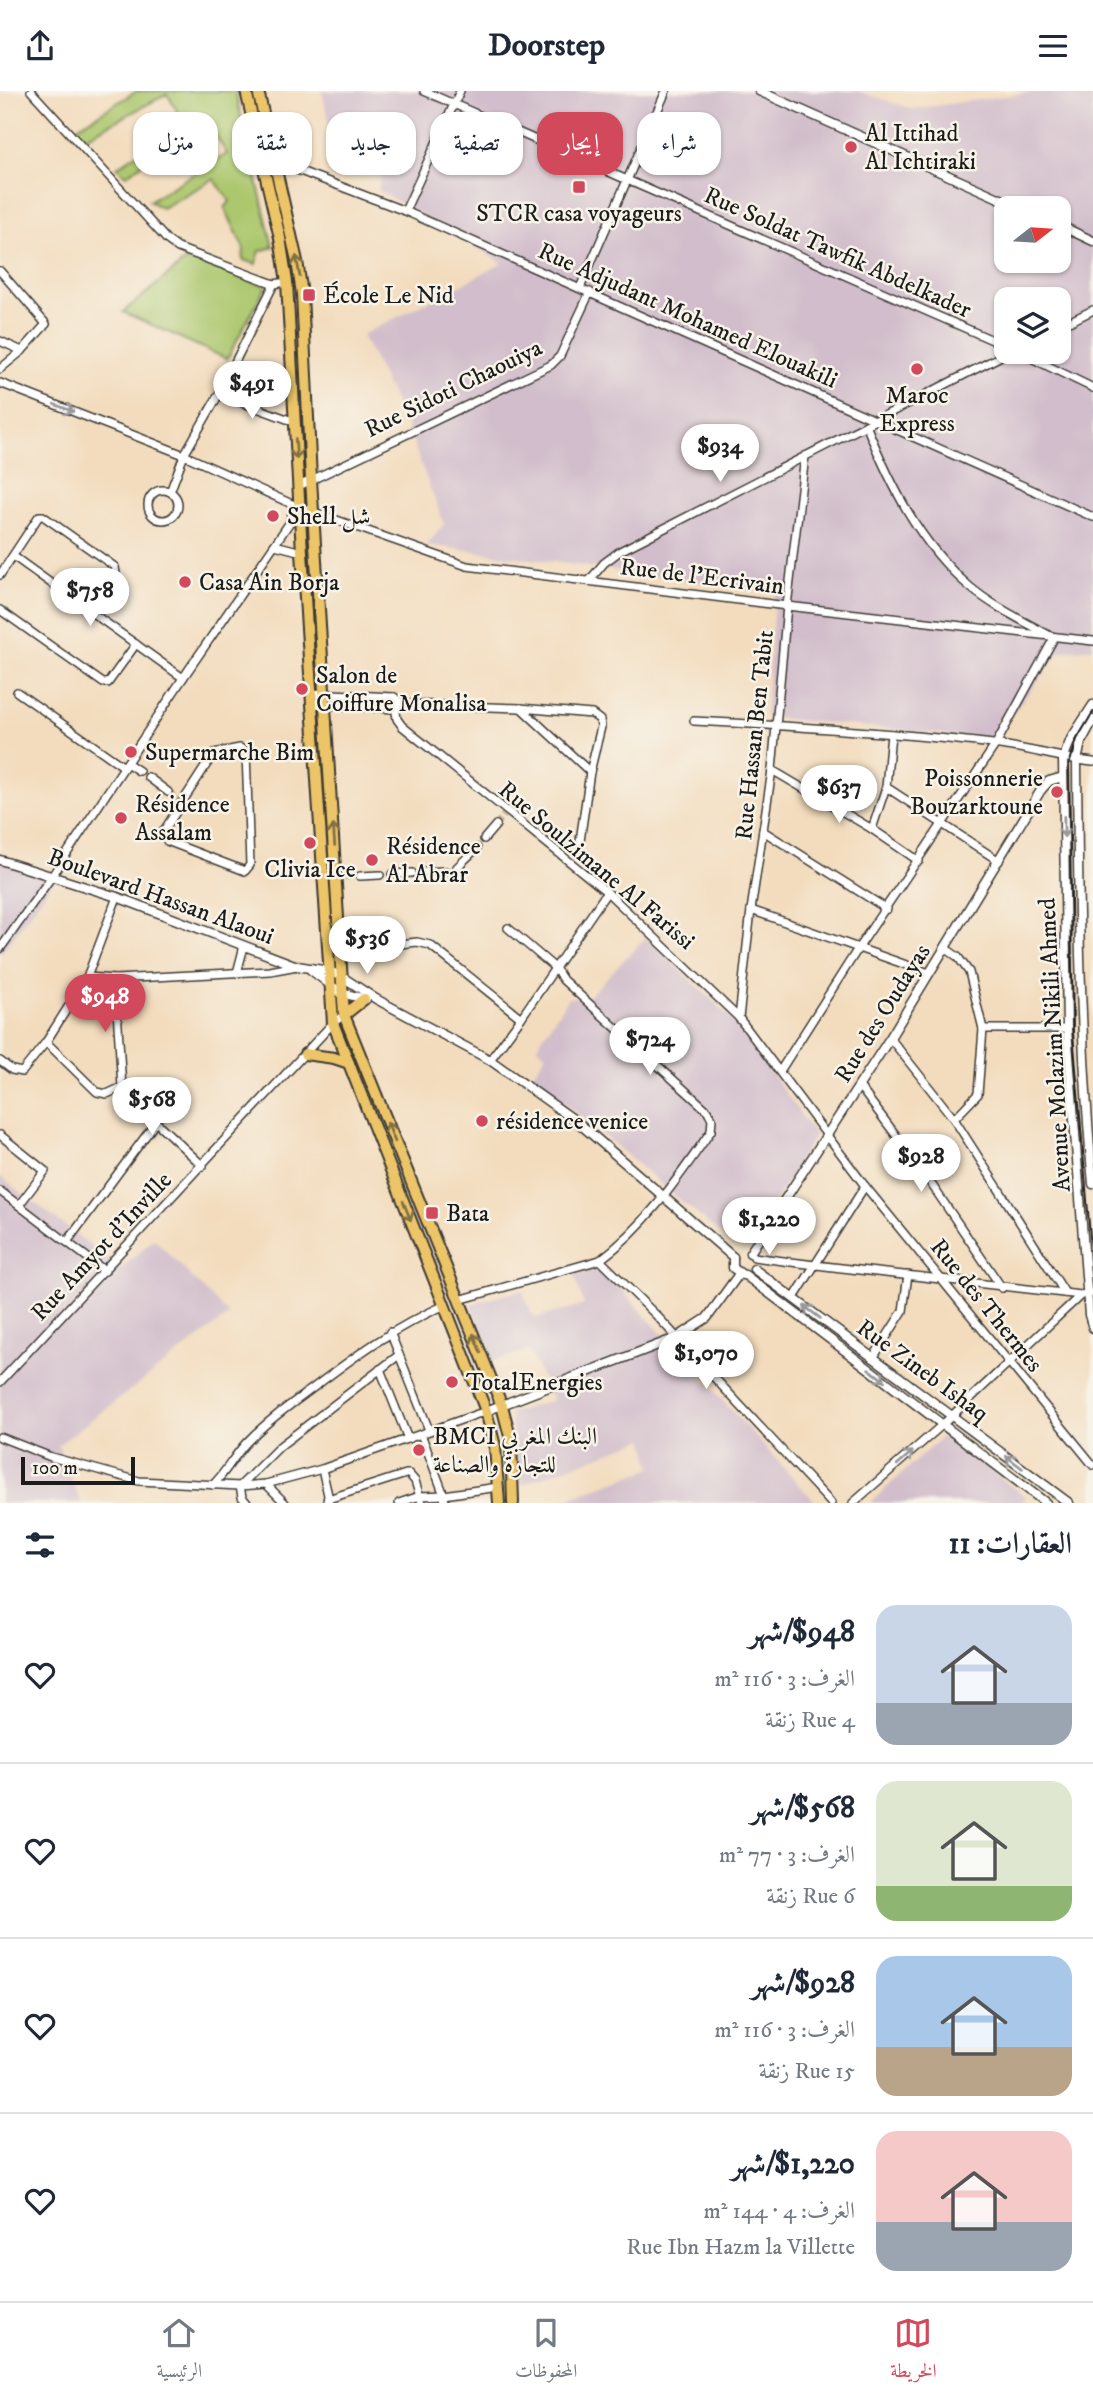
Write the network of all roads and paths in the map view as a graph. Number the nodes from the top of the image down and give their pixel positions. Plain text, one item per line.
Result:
1 (31, 91) edge
2 (246, 91) edge
3 (258, 91) edge
4 (424, 91) edge
5 (460, 91) edge
6 (666, 91) edge
7 (759, 91) edge
8 (454, 104) junction
9 (253, 112) edge
10 (261, 112) edge
11 (270, 175) edge
12 (272, 175) edge
13 (306, 175) edge
14 (626, 180) junction
15 (994, 196) edge
16 (405, 211) junction
17 (1071, 231) edge
18 (1093, 241) edge
19 (0, 271) edge
20 (287, 282) junction
21 (274, 284) junction
22 (580, 288) junction
23 (590, 292) junction
24 (1093, 310) edge
25 (1071, 321) edge
26 (0, 341) edge
27 (994, 341) edge
28 (22, 351) junction
29 (994, 360) edge
30 (1043, 364) edge
31 (0, 369) edge
32 (0, 383) edge
33 (1093, 388) edge
34 (219, 394) junction
35 (876, 419) junction
36 (295, 422) junction
37 (866, 425) junction
38 (184, 455) junction
39 (805, 456) junction
40 (311, 479) junction
41 (299, 486) junction
42 (170, 492) junction
43 (297, 505) junction
44 (314, 512) junction
45 (1093, 517) edge
46 (275, 545) junction
47 (302, 552) junction
48 (13, 556) junction
49 (0, 575) edge
50 (589, 581) junction
51 (787, 606) junction
52 (0, 610) edge
53 (91, 612) junction
54 (1054, 638) junction
55 (1093, 641) edge
56 (136, 644) junction
57 (183, 678) junction
58 (17, 692) dead end
59 (394, 697) junction
60 (325, 698) junction
61 (312, 699) junction
62 (404, 704) junction
63 (1093, 705) edge
64 (520, 708) junction
65 (395, 709) junction
66 (1093, 720) edge
67 (694, 721) dead end
68 (776, 725) junction
69 (891, 734) junction
70 (996, 744) junction
71 (1063, 759) junction
72 (1077, 761) junction
73 (1093, 762) edge
74 (125, 765) junction
75 (772, 770) junction
76 (139, 771) dead end
77 (590, 772) junction
78 (1063, 776) junction
79 (148, 778) dead end
80 (1063, 786) junction
81 (886, 787) junction
82 (1041, 790) junction
83 (168, 792) tunnel mouth
84 (180, 800) joint
85 (943, 824) junction
86 (496, 825) tunnel mouth
87 (872, 828) junction
88 (763, 831) junction
89 (484, 839) dead end
90 (580, 841) dead end
91 (477, 848) dead end
92 (0, 860) edge
93 (919, 861) junction
94 (999, 861) junction
95 (457, 867) dead end
96 (445, 870) dead end
97 (424, 872) dead end
98 (412, 873) dead end
99 (392, 874) dead end
100 (380, 875) dead end
101 (52, 876) junction
102 (360, 876) tunnel mouth
103 (607, 892) junction
104 (117, 897) junction
105 (887, 909) junction
106 (751, 910) junction
107 (508, 928) dead end
108 (244, 946) junction
109 (859, 947) junction
110 (945, 948) junction
111 (0, 949) edge
112 (341, 951) junction
113 (297, 966) junction
114 (309, 968) junction
115 (555, 968) junction
116 (329, 971) junction
117 (237, 973) junction
118 (929, 973) junction
119 (341, 976) junction
120 (87, 977) junction
121 (115, 979) junction
122 (330, 986) junction
123 (341, 993) junction
124 (364, 999) junction
125 (376, 999) junction
126 (344, 1015) junction
127 (521, 1018) junction
128 (739, 1018) junction
129 (333, 1023) junction
130 (1082, 1026) junction
131 (1093, 1026) edge
132 (983, 1028) junction
133 (1067, 1029) junction
134 (890, 1038) junction
135 (46, 1042) junction
136 (304, 1054) junction
137 (490, 1060) junction
138 (0, 1061) edge
139 (349, 1063) junction
140 (780, 1071) junction
141 (859, 1086) junction
142 (122, 1087) junction
143 (954, 1119) junction
144 (156, 1122) junction
145 (827, 1134) junction
146 (0, 1135) edge
147 (203, 1165) junction
148 (1093, 1184) edge
149 (865, 1186) junction
150 (0, 1191) edge
151 (665, 1198) junction
152 (19, 1205) junction
153 (67, 1242) junction
154 (752, 1255) junction
155 (733, 1257) junction
156 (600, 1260) junction
157 (815, 1266) junction
158 (754, 1269) junction
159 (105, 1271) junction
160 (742, 1274) junction
161 (908, 1275) junction
162 (942, 1279) junction
163 (1002, 1287) junction
164 (1065, 1293) junction
165 (1087, 1294) edge
166 (794, 1299) junction
167 (459, 1300) junction
168 (445, 1305) junction
169 (1093, 1328) edge
170 (390, 1332) junction
171 (676, 1338) junction
172 (399, 1355) junction
173 (873, 1358) junction
174 (1007, 1363) junction
175 (380, 1369) junction
176 (0, 1382) edge
177 (502, 1406) junction
178 (486, 1411) junction
179 (952, 1416) junction
180 (942, 1425) junction
181 (425, 1432) junction
182 (0, 1437) edge
183 (408, 1439) junction
184 (1093, 1463) edge
185 (321, 1469) junction
186 (266, 1484) junction
187 (213, 1485) junction
188 (240, 1486) junction
189 (499, 1487) junction
190 (468, 1492) junction
191 (421, 1499) edge
192 (445, 1499) edge
193 (328, 1501) edge
194 (247, 1503) edge
195 (285, 1503) edge
196 (399, 1503) edge
197 (469, 1503) edge
198 (499, 1503) edge
199 (513, 1503) edge
200 (831, 1503) edge
201 (853, 1503) edge
202 (1046, 1503) edge
203 (1069, 1503) edge

1 - 21 street
2 - 9 main road
3 - 10 main road
4 - 8 street, Rue Soldat Tawfik Abdelkader
5 - 8 street
6 - 14 street
7 - 15 street
8 - 14 street, Rue Soldat Tawfik Abdelkader
8 - 16 street
11 - 20 main road
40 -> 12 main road
13 - 16 street, Rue Adjudant Mohamed Elouakili
14 - 22 street
14 - 27 street, Rue Soldat Tawfik Abdelkader
16 - 22 street, Rue Adjudant Mohamed Elouakili
17 - 18 street
19 - 28 street
20 - 21 street
20 - 36 main road
21 - 34 street
22 - 23 street, Rue Adjudant Mohamed Elouakili
23 - 35 street, Rue Adjudant Mohamed Elouakili
23 - 40 street, Rue Sidoti Chaouiya
24 - 25 street
26 - 28 street
28 - 31 street
29 - 35 street
30 - 33 street
32 -> 38 street, Rue de l'Ecrivain
34 - 36 street
34 - 38 street
35 - 37 street
35 - 45 street, Rue Adjudant Mohamed Elouakili
36 -> 41 main road
37 - 39 street
37 - 54 street
38 - 42 street
38 - 43 street, Rue de l'Ecrivain
39 - 50 street
39 - 51 street, Rue Hassan Ben Tabit
40 - 41 street, Rue Sidoti Chaouiya
40 - 44 main road
41 - 43 main road
42 - 42 street
43 - 44 street, Rue de l'Ecrivain
43 - 46 street
43 - 47 main road
44 - 50 street, Rue de l'Ecrivain
44 - 60 main road
46 - 47 street
46 - 57 street
47 - 61 main road
48 - 49 street
48 - 53 street
48 - 53 street
50 - 51 street, Rue de l'Ecrivain
51 - 54 street, Rue de l'Ecrivain
51 - 68 street, Rue Hassan Ben Tabit
52 - 56 street
53 - 56 street
54 - 55 street, Rue de l'Ecrivain
54 - 70 street
56 - 57 street
57 - 74 street
58 - 74 street
59 - 60 street
59 - 62 street
59 - 65 street
60 - 61 street
60 - 65 street
112 -> 60 main road
61 - 116 main road
62 - 64 street
62 - 65 street
63 - 71 street
64 - 77 street
64 - 77 street
65 - 103 street, Rue Soulzimane Al Farissi
66 - 72 street
67 - 68 street
68 - 69 street
68 - 75 street, Rue Hassan Ben Tabit
69 - 70 street
69 - 81 street
70 - 71 street
70 - 85 street
71 - 72 street
71 - 78 street, Avenue Molazim Nikili Ahmed
72 - 73 street
72 - 130 street, Avenue Molazim Nikili Ahmed
74 - 76 street
74 - 101 street
75 - 87 street
75 - 88 street, Rue Hassan Ben Tabit
77 - 90 street
78 - 80 street, Avenue Molazim Nikili Ahmed
78 - 82 street, Rue des Oudayas
79 - 83 street
80 - 82 street
80 -> 133 street, Avenue Molazim Nikili Ahmed
81 - 85 street
81 - 87 street
82 - 94 street, Rue des Oudayas
84 - 84 street
85 - 93 street
85 - 94 street
86 - 89 street
87 - 93 street
88 - 105 street
88 - 106 street, Rue Hassan Ben Tabit
91 - 95 street
92 - 101 street, Boulevard Hassan Alaoui
93 - 105 street
94 - 110 street, Rue des Oudayas
96 - 97 street
98 - 99 street
100 - 102 street
101 - 104 street, Boulevard Hassan Alaoui
101 - 111 street
103 - 115 street
103 - 128 street, Rue Soulzimane Al Farissi
104 - 108 street, Boulevard Hassan Alaoui
104 - 120 street
105 - 109 street
106 - 109 street
106 - 128 street, Rue Hassan Ben Tabit
107 - 115 street
108 - 113 street, Boulevard Hassan Alaoui
108 - 117 street
109 - 118 street
109 - 140 street
110 - 118 street, Rue des Oudayas
110 - 132 street
112 - 119 main road
112 - 127 street
113 - 114 street, Boulevard Hassan Alaoui
113 - 117 street
114 - 116 street, Boulevard Hassan Alaoui
114 - 122 street
115 - 127 street
115 - 151 street
116 - 119 street, Boulevard Hassan Alaoui
116 - 122 main road
117 - 121 street
118 - 134 street, Rue des Oudayas
119 - 123 main road
119 - 125 street
120 - 121 street
120 - 135 street
121 - 142 street
122 - 123 street
122 - 129 main road
123 - 124 street
123 - 126 main road
124 - 125 street
124 - 126 main road
125 - 137 street
126 - 129 street, Rue Amyot d'Inville
167 -> 126 main road
127 - 137 street
128 - 140 street, Rue Soulzimane Al Farissi
129 - 136 street, Rue Amyot d'Inville
129 - 139 main road
130 - 131 street
130 - 148 street, Avenue Molazim Nikili Ahmed
132 - 133 street
132 - 143 street
133 - 165 street, Avenue Molazim Nikili Ahmed
134 - 141 street, Rue des Oudayas
134 - 143 street
135 - 138 street
135 - 142 street
136 - 139 main road
136 - 147 street, Rue Amyot d'Inville
137 - 151 street
139 -> 168 main road
140 - 145 street, Rue Soulzimane Al Farissi
141 - 145 street, Rue des Oudayas
141 - 163 street
142 - 144 street
143 - 164 street
144 - 147 street
144 - 153 street
145 - 149 street, Rue des Thermes
145 - 154 street, Rue des Oudayas
146 - 152 street
147 - 159 street, Rue Amyot d'Inville
149 - 157 street
149 - 162 street, Rue des Thermes
150 - 152 street
151 - 155 street
151 - 156 street
152 - 153 street
153 - 159 street
154 - 155 street
154 - 157 street
154 - 158 street
155 - 160 street
156 - 167 street
156 - 171 street
157 - 161 street
157 - 166 street
158 - 160 street
158 - 166 street, Rue Zineb Ishaq
159 - 176 street, Rue Amyot d'Inville
160 - 171 street
160 -> 180 street, Rue Zineb Ishaq
161 - 162 street
161 - 173 street
162 - 163 street
162 - 174 street, Rue des Thermes
163 - 164 street
164 - 165 street
165 - 169 street, Avenue Molazim Nikili Ahmed
165 - 174 street
173 -> 166 street, Rue Zineb Ishaq
177 -> 167 main road
168 - 170 street
168 - 178 main road
170 - 172 street
170 - 187 street
171 - 177 street
171 - 200 street
172 - 175 street
172 - 181 street
173 - 179 street, Rue Zineb Ishaq
174 - 179 street
174 - 184 street, Rue des Thermes
175 - 183 street
175 - 188 street
177 - 178 street
177 - 199 main road
178 - 181 street
178 - 189 main road
179 - 180 street
203 -> 179 street, Rue Zineb Ishaq
201 -> 180 street
180 - 202 street, Rue Zineb Ishaq
181 - 183 street
181 - 192 street
182 - 187 street
183 - 185 street
185 - 186 street
185 - 193 street
186 - 188 street
186 - 195 street
187 - 188 street
188 - 194 street
189 - 190 street
189 - 198 main road
190 - 192 street
190 - 197 street
191 - 192 street
191 - 193 street
191 - 196 street

